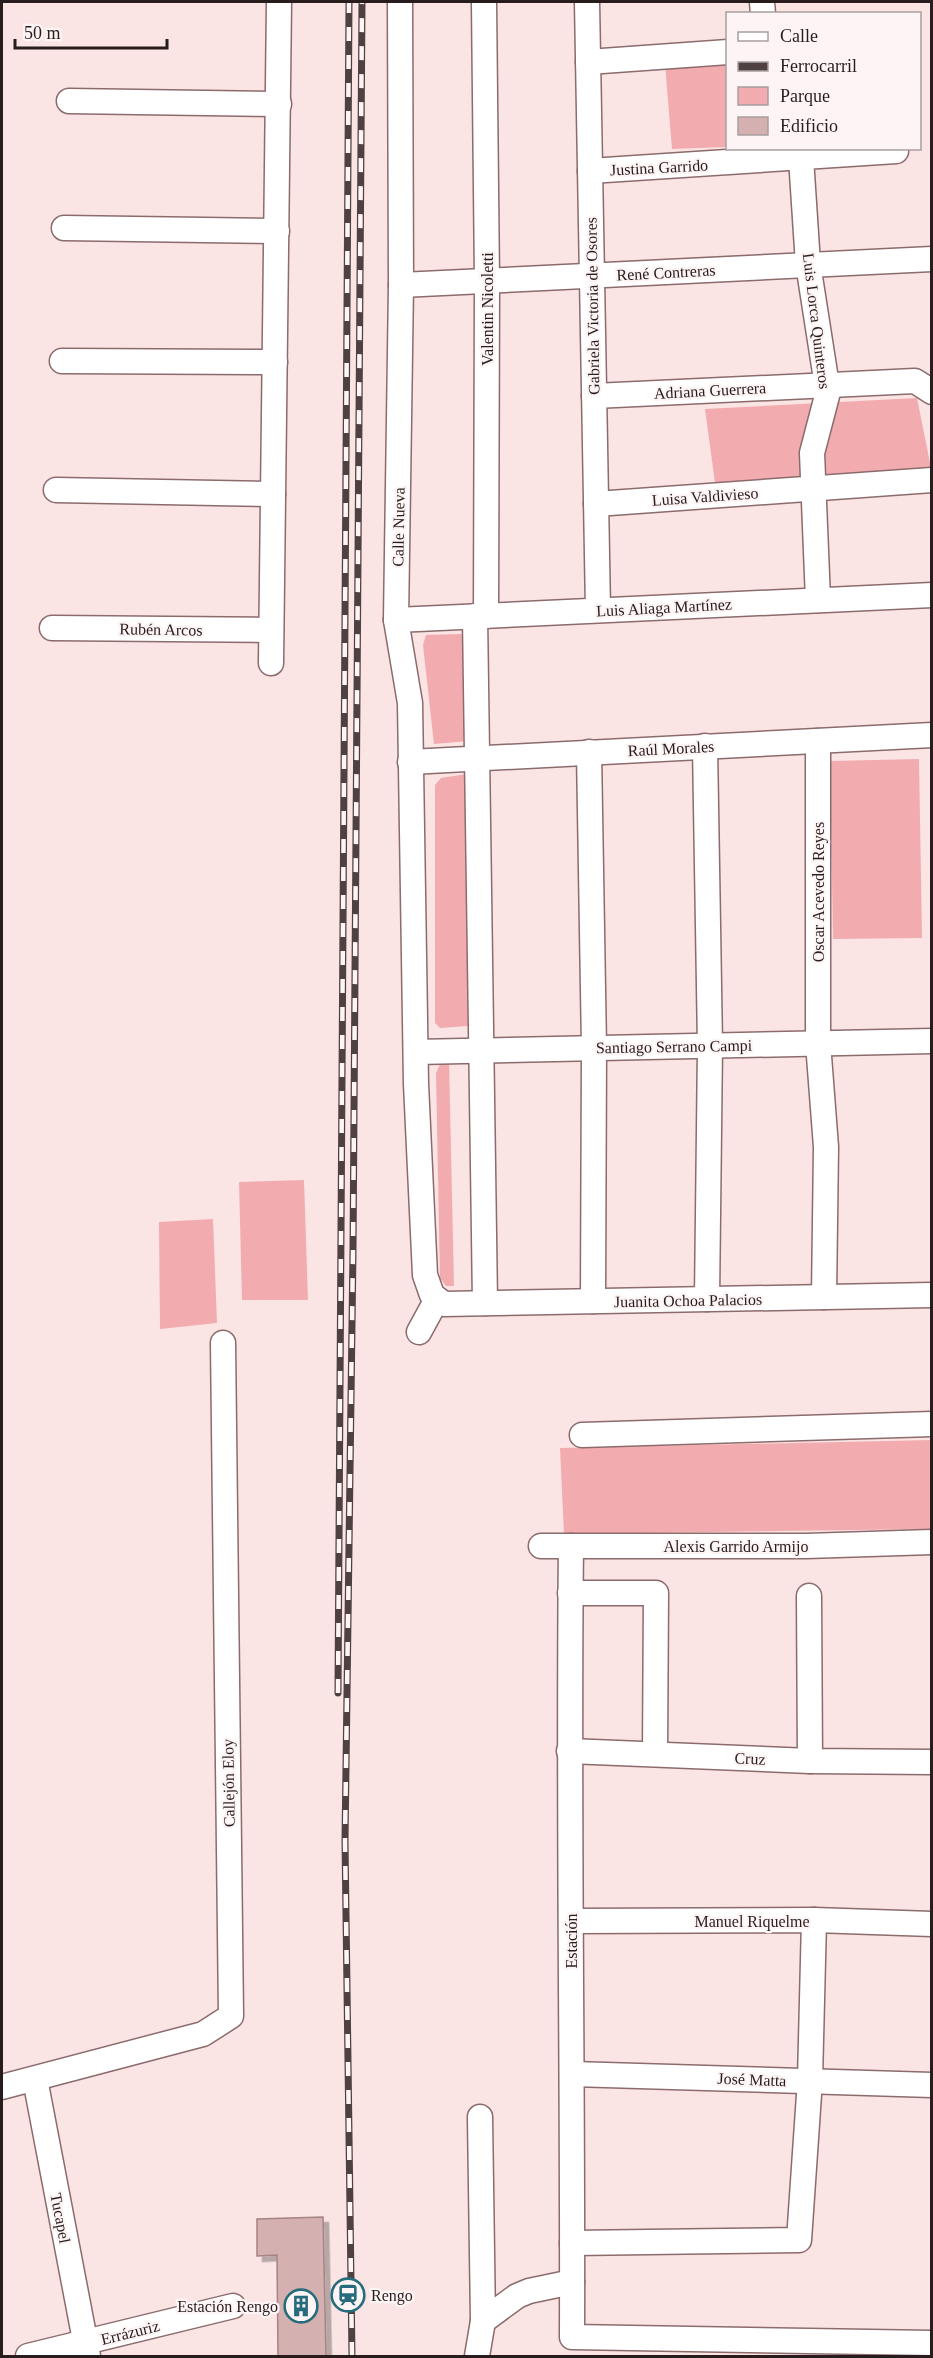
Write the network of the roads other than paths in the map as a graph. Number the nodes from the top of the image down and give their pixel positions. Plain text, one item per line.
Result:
1 (279, 2) edge
2 (400, 2) edge
3 (484, 2) edge
4 (586, 2) edge
5 (726, 52) edge
6 (588, 62) junction
7 (69, 100) dead end
8 (279, 104) junction
9 (896, 150) edge
10 (799, 153) edge
11 (590, 171) junction
12 (64, 228) dead end
13 (277, 231) junction
14 (932, 259) edge
15 (808, 264) junction
16 (591, 276) junction
17 (487, 281) junction
18 (401, 285) junction
19 (62, 361) dead end
20 (275, 362) junction
21 (827, 385) junction
22 (932, 392) edge
23 (594, 396) junction
24 (932, 480) edge
25 (813, 489) junction
26 (56, 490) dead end
27 (273, 494) junction
28 (596, 504) junction
29 (932, 595) edge
30 (818, 600) junction
31 (598, 610) junction
32 (480, 616) junction
33 (396, 620) junction
34 (52, 628) dead end
35 (271, 630) junction
36 (271, 663) dead end
37 (932, 735) edge
38 (818, 741) junction
39 (705, 746) junction
40 (589, 752) junction
41 (477, 758) junction
42 (411, 762) junction
43 (932, 1041) edge
44 (818, 1043) junction
45 (710, 1046) junction
46 (594, 1048) junction
47 (481, 1050) junction
48 (416, 1052) junction
49 (932, 1295) edge
50 (824, 1297) junction
51 (707, 1299) junction
52 (440, 1301) junction
53 (593, 1301) junction
54 (485, 1303) junction
55 (419, 1332) dead end
56 (223, 1343) dead end
57 (932, 1424) edge
58 (582, 1435) dead end
59 (932, 1542) edge
60 (541, 1546) dead end
61 (571, 1546) junction
62 (570, 1593) junction
63 (808, 1596) dead end
64 (569, 1751) junction
65 (655, 1753) junction
66 (810, 1761) junction
67 (932, 1762) edge
68 (814, 1920) junction
69 (572, 1921) junction
70 (932, 1924) edge
71 (572, 2074) junction
72 (35, 2079) junction
73 (810, 2080) junction
74 (932, 2085) edge
75 (2, 2087) edge
76 (480, 2117) dead end
77 (572, 2243) junction
78 (572, 2282) junction
79 (233, 2306) dead end
80 (483, 2321) junction
81 (932, 2343) edge
82 (86, 2350) edge
83 (28, 2356) edge
84 (477, 2356) edge

1 - 8 street
2 - 18 street, Calle Nueva
3 - 17 street, Valentin Nicoletti
4 - 6 street, Gabriela Victoria de Osores
5 - 6 street
6 - 11 street, Gabriela Victoria de Osores
7 - 8 street
8 - 13 street
9 - 10 street, Justina Garrido
10 - 11 street, Justina Garrido
10 - 15 street, Luis Lorca Quinteros
11 - 16 street, Gabriela Victoria de Osores
12 - 13 street
13 - 20 street
14 - 15 street, René Contreras
15 - 16 street, René Contreras
15 - 21 street, Luis Lorca Quinteros
16 - 17 street, René Contreras
16 - 23 street, Gabriela Victoria de Osores
17 - 18 street, René Contreras
17 - 32 street, Valentin Nicoletti
18 - 33 street, Calle Nueva
19 - 20 street
20 - 27 street
21 - 22 street, Adriana Guerrera
21 - 23 street, Adriana Guerrera
21 - 25 street, Luis Lorca Quinteros
23 - 28 street, Gabriela Victoria de Osores
24 - 25 street, Luisa Valdivieso
25 - 28 street, Luisa Valdivieso
25 - 30 street, Luis Lorca Quinteros
26 - 27 street
27 - 35 street
28 - 31 street, Gabriela Victoria de Osores
29 - 30 street, Luis Aliaga Martínez
30 - 31 street, Luis Aliaga Martínez
31 - 32 street, Luis Aliaga Martínez
32 - 33 street, Luis Aliaga Martínez
32 - 41 street, Valentin Nicoletti
33 - 42 street, Calle Nueva
34 - 35 street, Rubén Arcos
35 - 36 street
37 - 38 street, Raúl Morales
38 - 39 street, Raúl Morales
38 - 44 street, Oscar Acevedo Reyes
39 - 40 street, Raúl Morales
39 - 45 street
40 - 41 street, Raúl Morales
40 - 46 street
41 - 42 street, Raúl Morales
41 - 47 street, Valentin Nicoletti
42 - 48 street, Calle Nueva
43 - 44 street, Santiago Serrano Campi
44 - 45 street, Santiago Serrano Campi
44 - 50 street, Oscar Acevedo Reyes
45 - 46 street, Santiago Serrano Campi
45 - 51 street
46 - 47 street, Santiago Serrano Campi
46 - 53 street
47 - 48 street, Santiago Serrano Campi
47 - 54 street, Valentin Nicoletti
48 - 52 street, Calle Nueva
49 - 50 street, Juanita Ochoa Palacios
50 - 51 street, Juanita Ochoa Palacios
51 - 53 street, Juanita Ochoa Palacios
52 - 54 street, Juanita Ochoa Palacios
52 - 55 street
53 - 54 street, Juanita Ochoa Palacios
56 - 72 street, Callejón Eloy
57 - 58 street
59 - 61 street, Alexis Garrido Armijo
60 - 61 street, Alexis Garrido Armijo
61 - 62 street, Estación
62 - 64 street, Estación
62 - 65 street
63 - 66 street
64 - 65 street, Cruz
64 - 69 street, Estación
65 - 66 street, Cruz
66 - 67 street, Cruz
68 - 69 street, Manuel Riquelme
68 - 70 street, Manuel Riquelme
68 - 73 street
69 - 71 street, Estación
71 - 73 street, José Matta
71 - 77 street, Estación
72 - 75 street
72 - 82 street, Tucapel
73 - 74 street, José Matta
73 - 77 street
76 - 80 street
77 - 78 street, Estación
78 - 80 street
78 - 81 street, Estación
79 - 82 street, Errázuriz
80 - 84 street
82 - 83 street, Errázuriz

